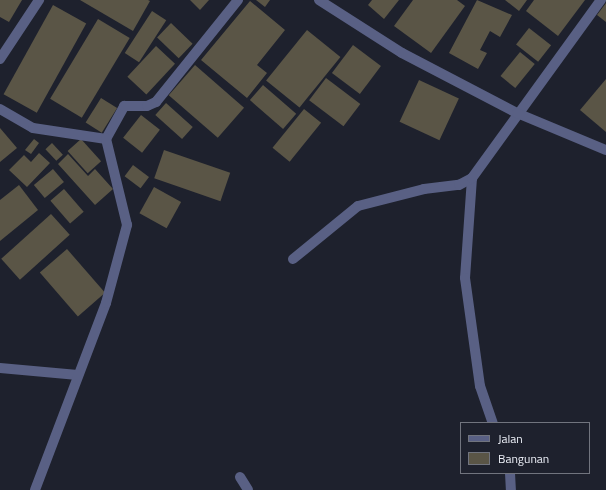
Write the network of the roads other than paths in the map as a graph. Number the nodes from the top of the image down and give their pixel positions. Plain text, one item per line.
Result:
1 (40, 0) edge
2 (238, 0) edge
3 (319, 0) edge
4 (601, 0) edge
5 (0, 59) edge
6 (0, 109) edge
7 (517, 113) junction
8 (106, 139) junction
9 (606, 150) edge
10 (472, 178) junction
11 (293, 260) dead end
12 (0, 368) edge
13 (78, 375) junction
14 (493, 422) edge
15 (510, 474) edge
16 (240, 477) dead end
17 (35, 490) edge
18 (248, 490) edge
19 (512, 490) edge

1 - 5 street
2 - 8 street
3 - 7 street
4 - 7 street
6 - 8 street
7 - 9 street
7 - 10 street
8 - 13 street
10 - 11 street
10 - 14 street
12 - 13 street
13 - 17 street
15 - 19 street
16 - 18 street

